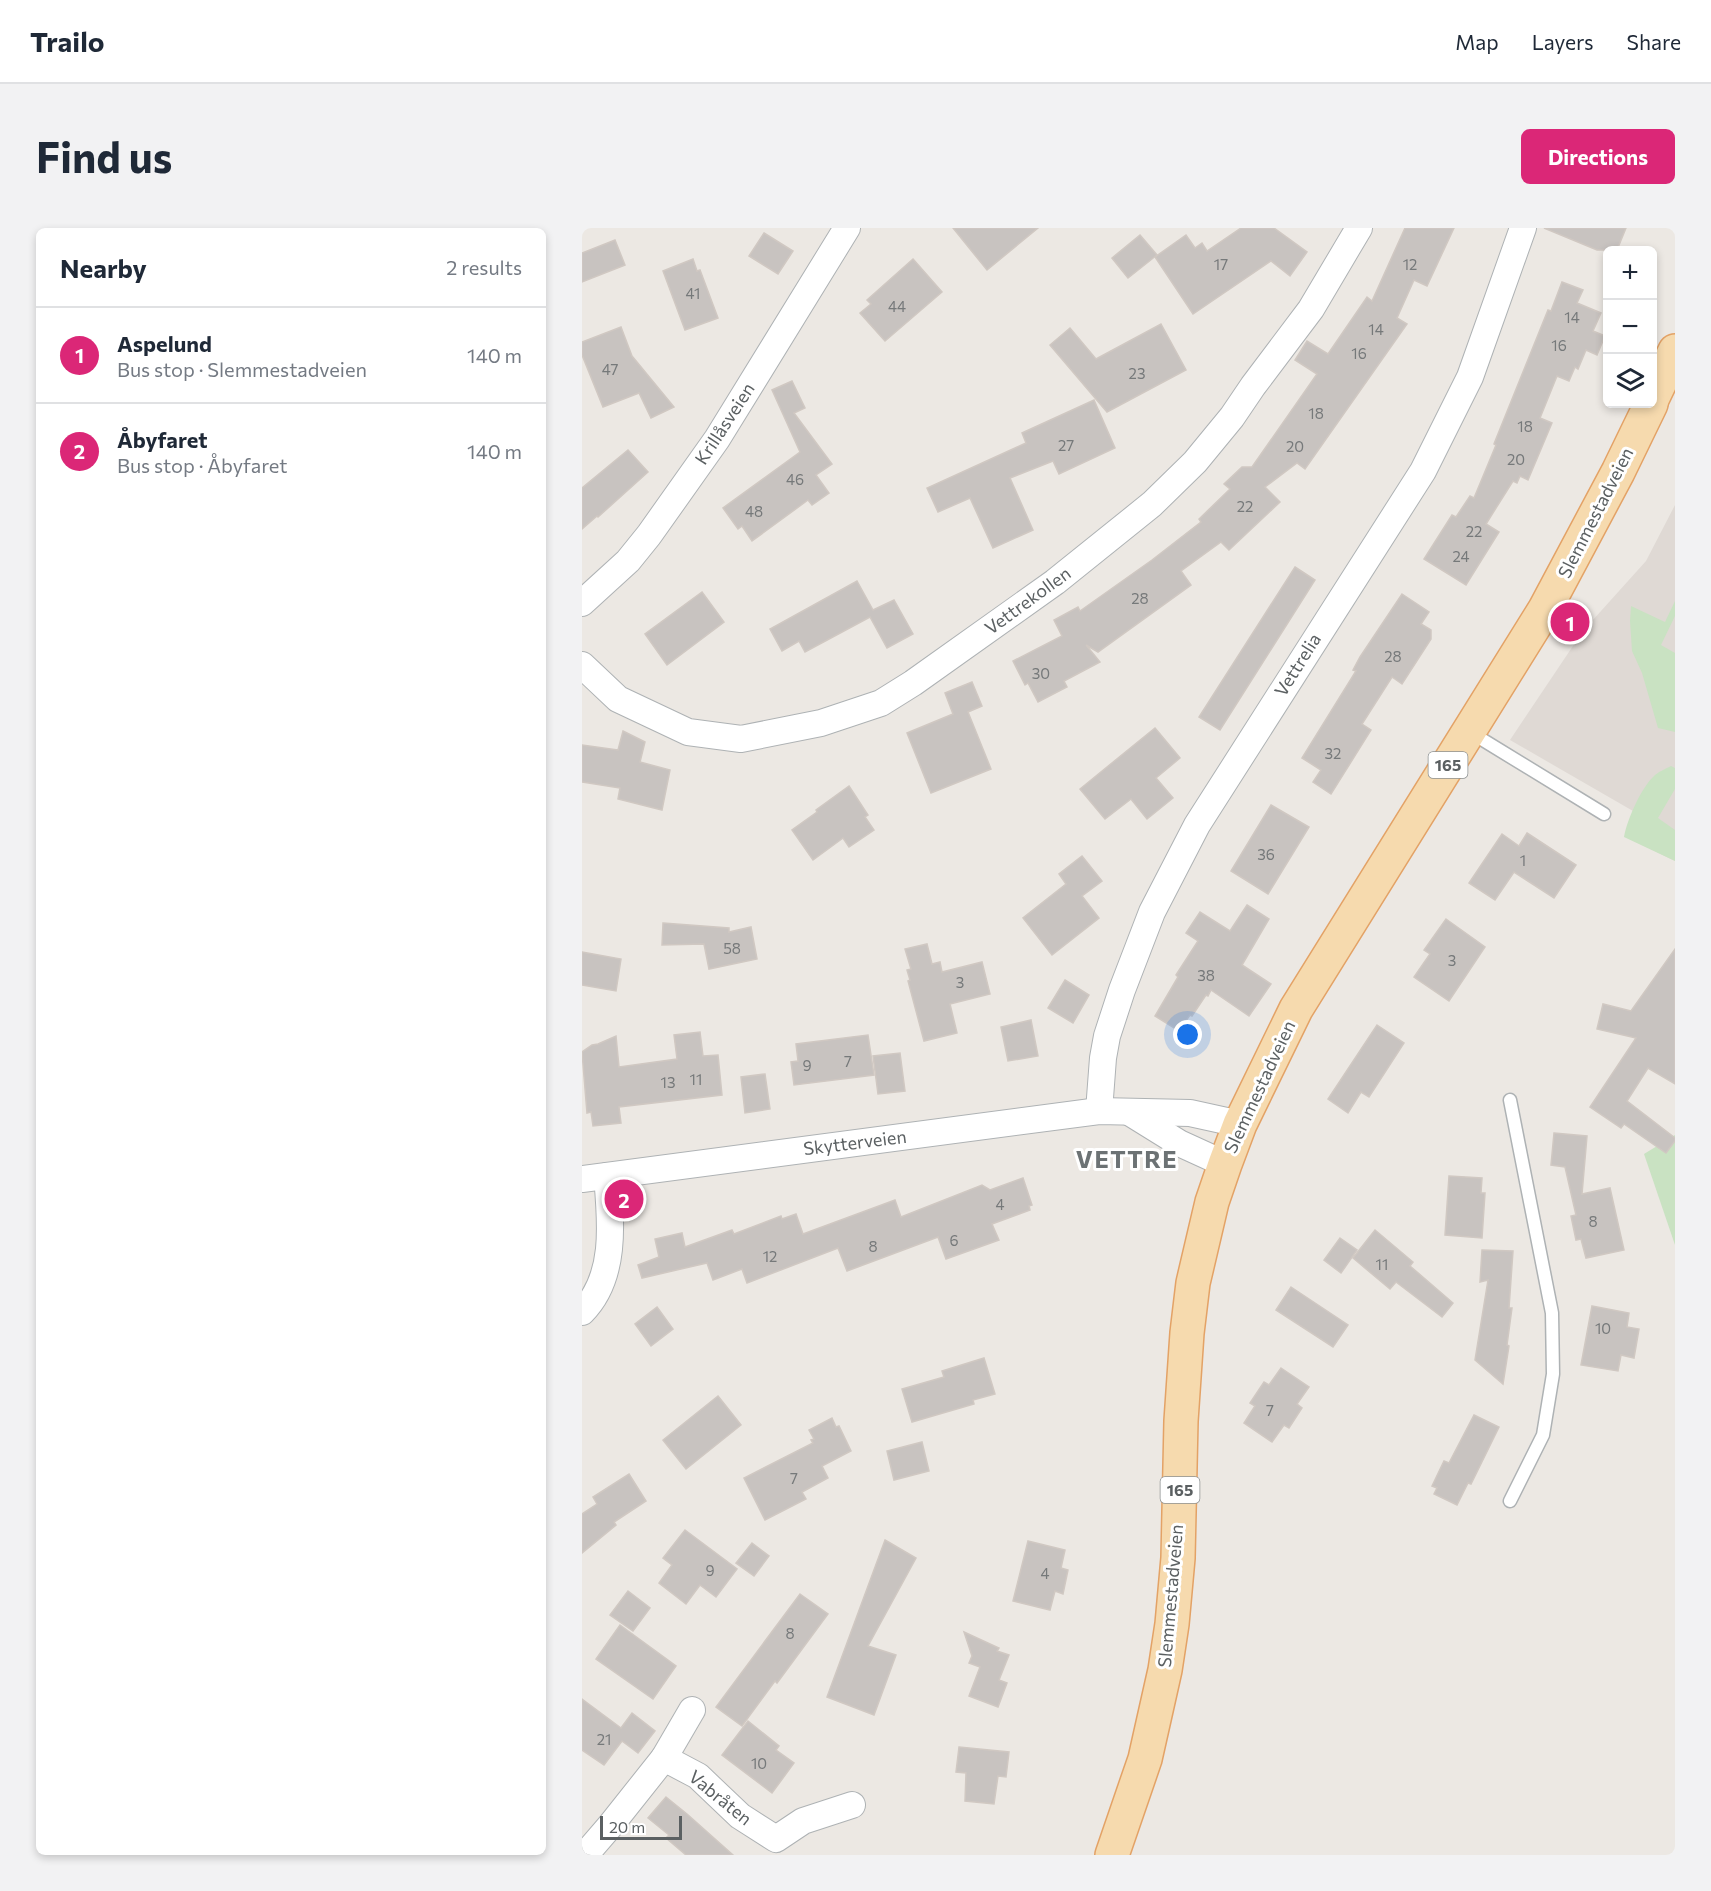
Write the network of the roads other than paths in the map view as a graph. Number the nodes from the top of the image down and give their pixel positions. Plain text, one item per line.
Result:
1 (847, 228) edge
2 (1359, 228) edge
3 (1523, 228) edge
4 (1675, 351) edge
5 (1657, 390) edge
6 (1649, 408) edge
7 (582, 603) edge
8 (582, 665) edge
9 (1468, 731) junction
10 (1604, 814) dead end
11 (1510, 1100) dead end
12 (1100, 1111) junction
13 (1129, 1112) junction
14 (1240, 1124) junction
15 (1225, 1164) junction
16 (594, 1177) edge
17 (582, 1312) edge
18 (1510, 1501) dead end
19 (692, 1710) dead end
20 (664, 1758) junction
21 (852, 1805) dead end
22 (775, 1847) edge
23 (585, 1855) edge
24 (1112, 1855) edge

1 - 7 street, Krillåsveien
2 - 8 street, Vettrekollen
3 - 12 street, Vettrelia
4 - 5 main road
6 - 9 main road, Slemmestadveien / 165
9 - 10 lane
9 - 14 main road, Slemmestadveien / 165
11 - 18 lane
12 - 13 street, Skytterveien
12 - 16 street, Skytterveien
13 - 14 street, Skytterveien
13 - 15 street, Skytterveien
14 - 15 main road, Slemmestadveien / 165
15 - 24 main road, Slemmestadveien / 165
16 - 17 street
19 - 20 street
20 - 22 street, Vabråten
20 - 23 street
21 - 22 street, Vabråten

